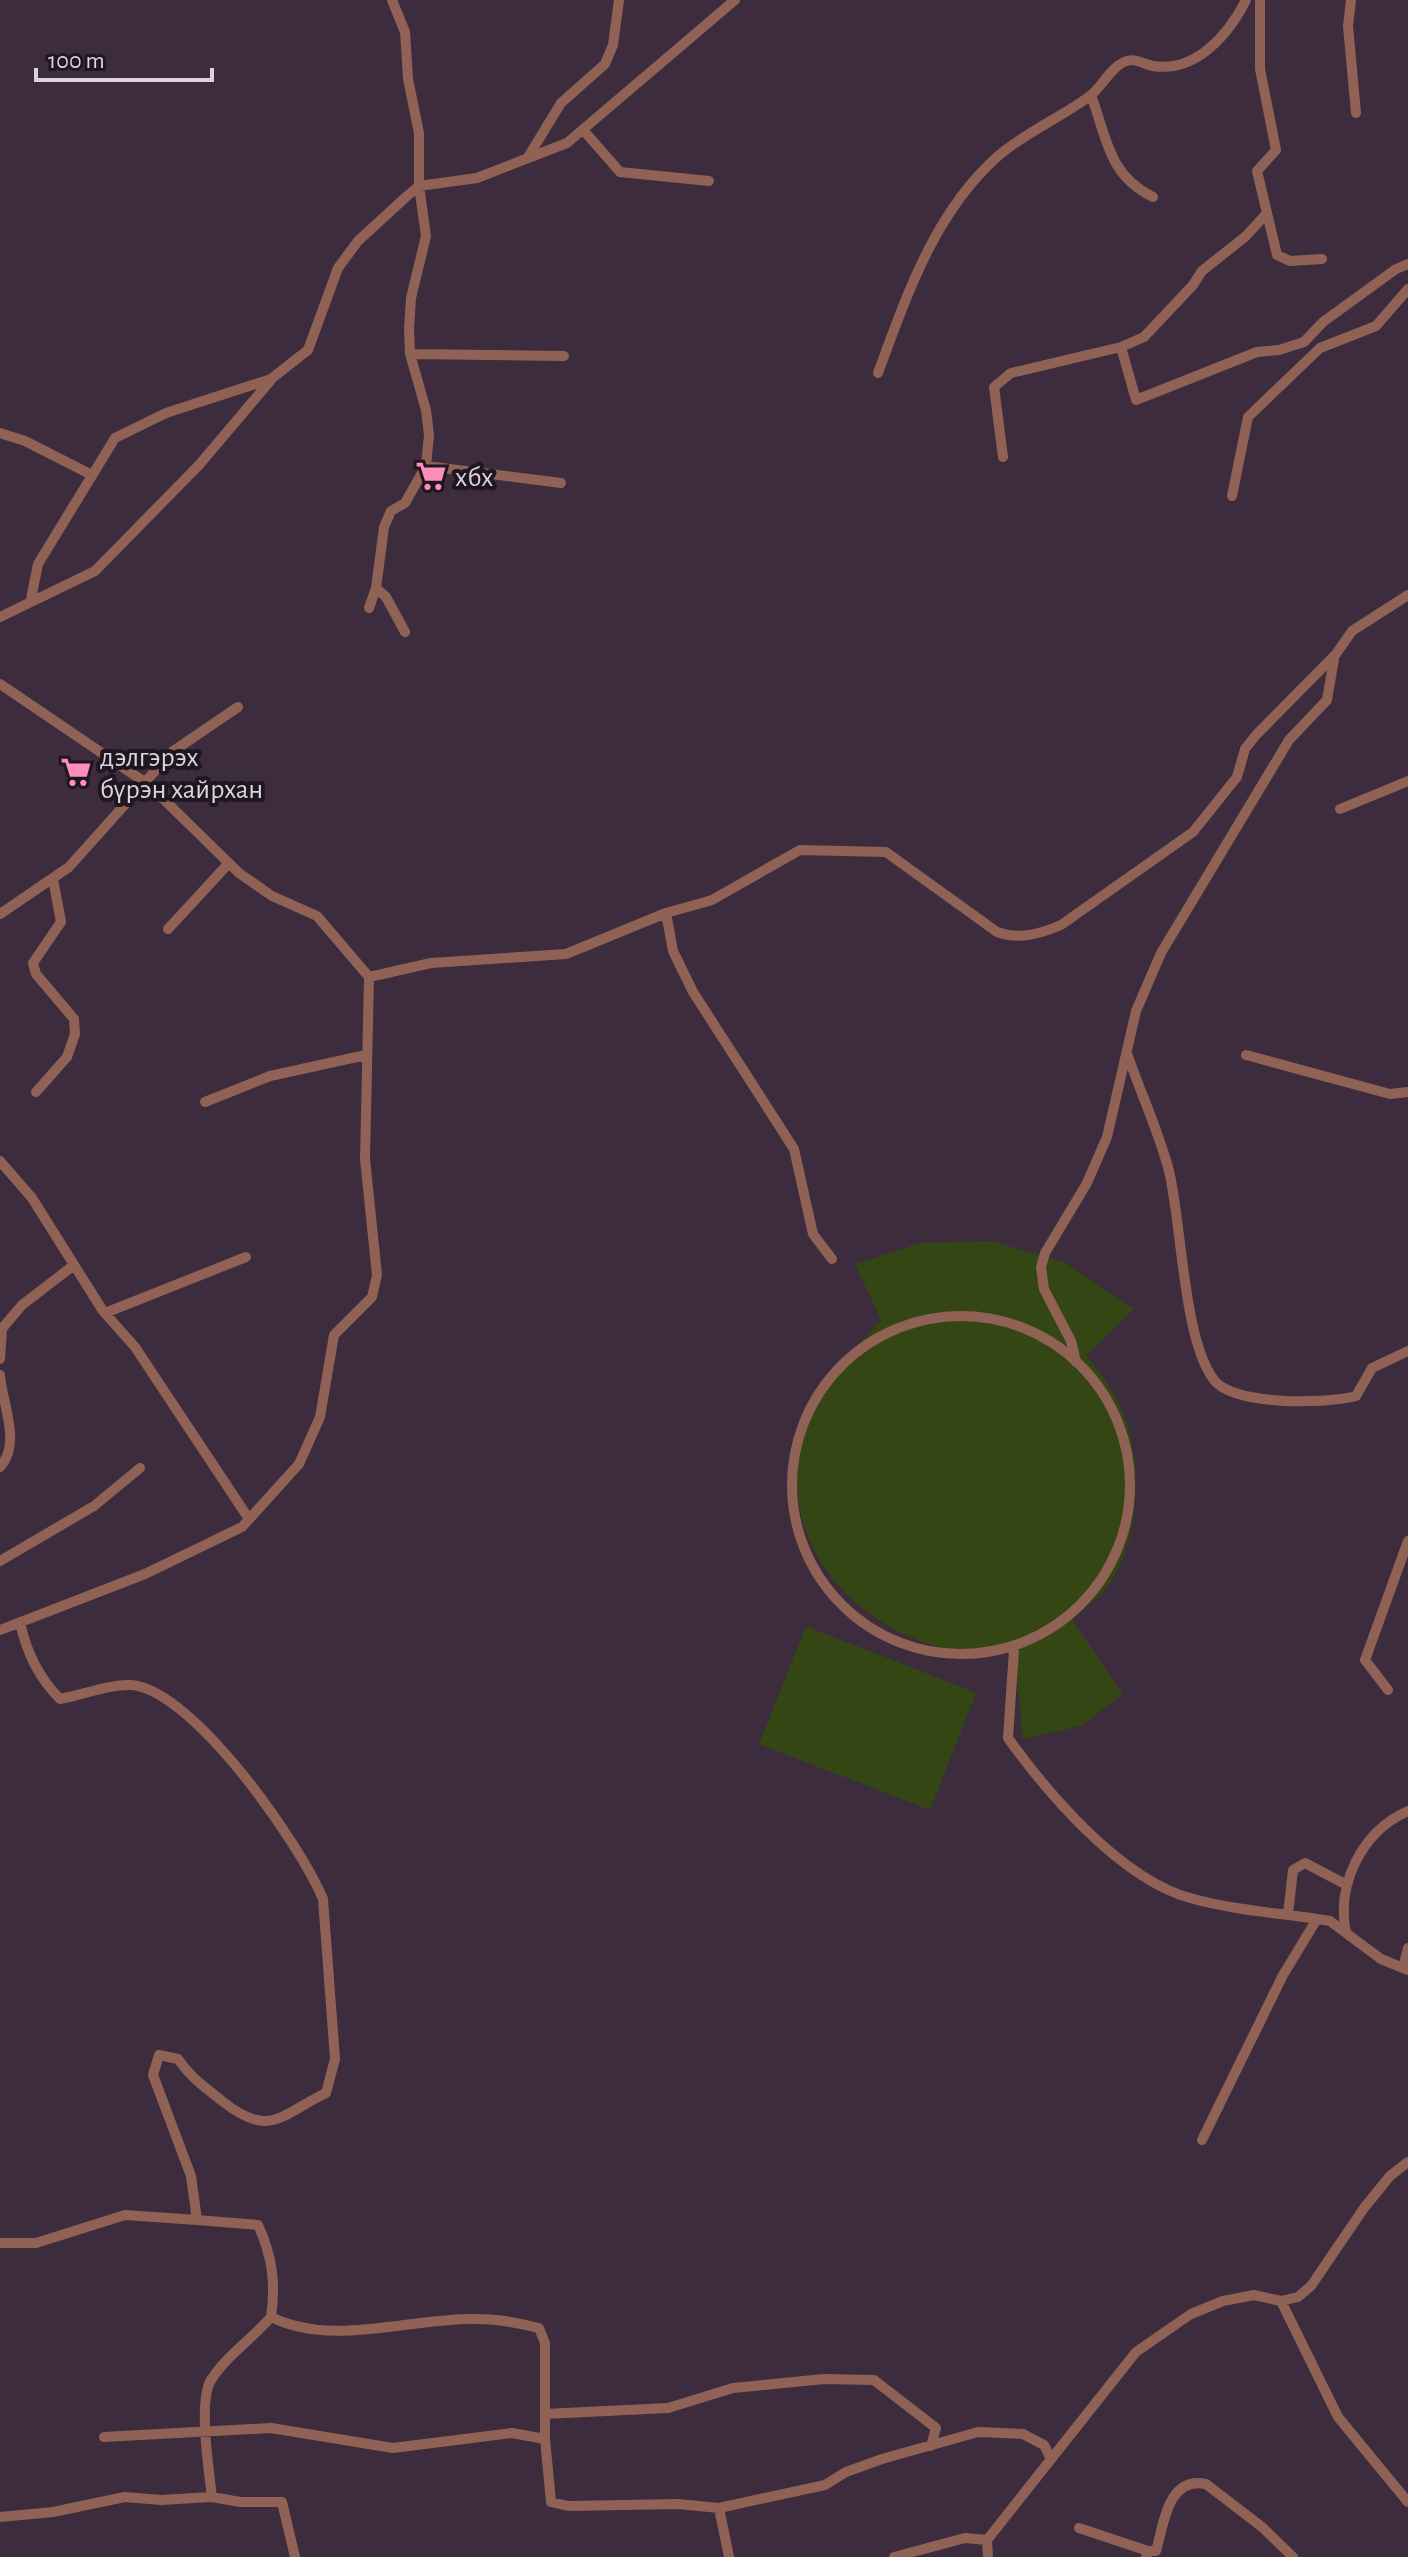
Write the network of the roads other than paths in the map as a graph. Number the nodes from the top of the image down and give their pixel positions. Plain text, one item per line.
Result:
1 (392, 0) edge
2 (619, 0) edge
3 (735, 0) edge
4 (1246, 0) edge
5 (1260, 0) edge
6 (1351, 0) edge
7 (1091, 95) junction
8 (1356, 113) dead end
9 (584, 131) junction
10 (528, 157) junction
11 (709, 181) dead end
12 (419, 186) junction
13 (1153, 197) dead end
14 (1267, 213) junction
15 (1322, 259) dead end
16 (1408, 264) edge
17 (1408, 289) edge
18 (1121, 347) junction
19 (410, 354) junction
20 (564, 356) dead end
21 (878, 373) dead end
22 (271, 379) junction
23 (0, 433) edge
24 (1003, 457) dead end
25 (426, 466) junction
26 (92, 475) junction
27 (561, 483) dead end
28 (1232, 496) dead end
29 (376, 588) junction
30 (1408, 595) edge
31 (31, 599) junction
32 (369, 608) dead end
33 (0, 617) edge
34 (405, 632) dead end
35 (1336, 654) junction
36 (0, 684) edge
37 (238, 707) dead end
38 (1408, 781) edge
39 (145, 782) junction
40 (1340, 809) dead end
41 (229, 863) junction
42 (53, 879) junction
43 (666, 913) junction
44 (0, 914) edge
45 (168, 929) dead end
46 (369, 977) junction
47 (1127, 1054) junction
48 (366, 1055) junction
49 (1246, 1055) dead end
50 (36, 1092) dead end
51 (1408, 1092) edge
52 (205, 1102) dead end
53 (0, 1161) edge
54 (246, 1257) dead end
55 (832, 1259) dead end
56 (74, 1265) junction
57 (105, 1313) junction
58 (1, 1330) edge
59 (1408, 1351) edge
60 (0, 1359) edge
61 (1076, 1362) junction
62 (0, 1375) edge
63 (0, 1467) edge
64 (140, 1468) dead end
65 (249, 1519) junction
66 (1408, 1541) edge
67 (0, 1561) edge
68 (20, 1622) junction
69 (0, 1630) edge
70 (1014, 1650) junction
71 (1388, 1690) dead end
72 (1408, 1811) edge
73 (1347, 1885) junction
74 (1288, 1914) junction
75 (1317, 1919) junction
76 (1346, 1933) junction
77 (1408, 1948) edge
78 (1408, 1969) edge
79 (1202, 2140) dead end
80 (1408, 2162) edge
81 (197, 2220) junction
82 (0, 2243) edge
83 (1281, 2301) junction
84 (271, 2317) junction
85 (545, 2414) junction
86 (205, 2429) junction
87 (104, 2437) dead end
88 (545, 2439) junction
89 (931, 2446) junction
90 (1051, 2459) junction
91 (212, 2497) junction
92 (1408, 2502) edge
93 (719, 2508) junction
94 (0, 2517) edge
95 (1079, 2528) dead end
96 (987, 2540) junction
97 (1147, 2554) edge
98 (295, 2557) edge
99 (729, 2557) edge
100 (894, 2557) edge
101 (988, 2557) edge
102 (1293, 2557) edge

1 - 12 street
2 - 10 street
3 - 9 street
4 - 7 street
5 - 14 street
6 - 8 street
7 - 13 street
7 - 21 street
9 - 10 street
9 - 11 street
10 - 12 street
12 - 19 street
12 - 22 street
14 - 15 street
14 - 18 street
16 - 18 street
17 - 28 street
18 - 24 street
19 - 20 street
19 - 25 street
22 - 26 street
22 - 31 street
23 - 26 street
25 - 27 street
25 - 29 street
26 - 31 street
29 - 32 street
29 - 34 street
30 - 35 street
31 - 33 street
35 - 43 street
35 - 47 street
36 - 39 street
37 - 39 street
38 - 40 street
39 - 41 street
39 - 42 street
41 - 45 street
41 - 46 street
42 - 44 street
42 - 50 street
43 - 46 street
43 - 55 street
46 - 48 street
47 - 59 street
47 - 61 street
48 - 52 street
48 - 65 street
49 - 51 street
53 - 56 street
54 - 57 street
56 - 57 street
56 - 58 street
57 - 65 street
58 - 60 street
61 - 70 street
61 - 70 street
62 - 63 street
64 - 67 street
65 - 68 street
66 - 71 street
68 - 69 street
68 - 81 street
70 - 74 street
72 - 73 street
73 - 74 street
73 - 76 street
74 - 75 street
75 - 76 street
75 - 79 street
76 - 78 street
77 - 78 street
80 - 83 street
81 - 82 street
81 - 84 street
83 - 90 street
83 - 92 street
84 - 85 street
84 - 86 street
85 - 88 street
85 - 89 street
86 - 87 street
86 - 88 street
86 - 91 street
88 - 93 street
89 - 90 street
89 - 93 street
90 - 96 street
91 - 94 street
91 - 98 street
93 - 99 street
95 - 97 street
96 - 100 street
96 - 101 street
97 - 102 street

